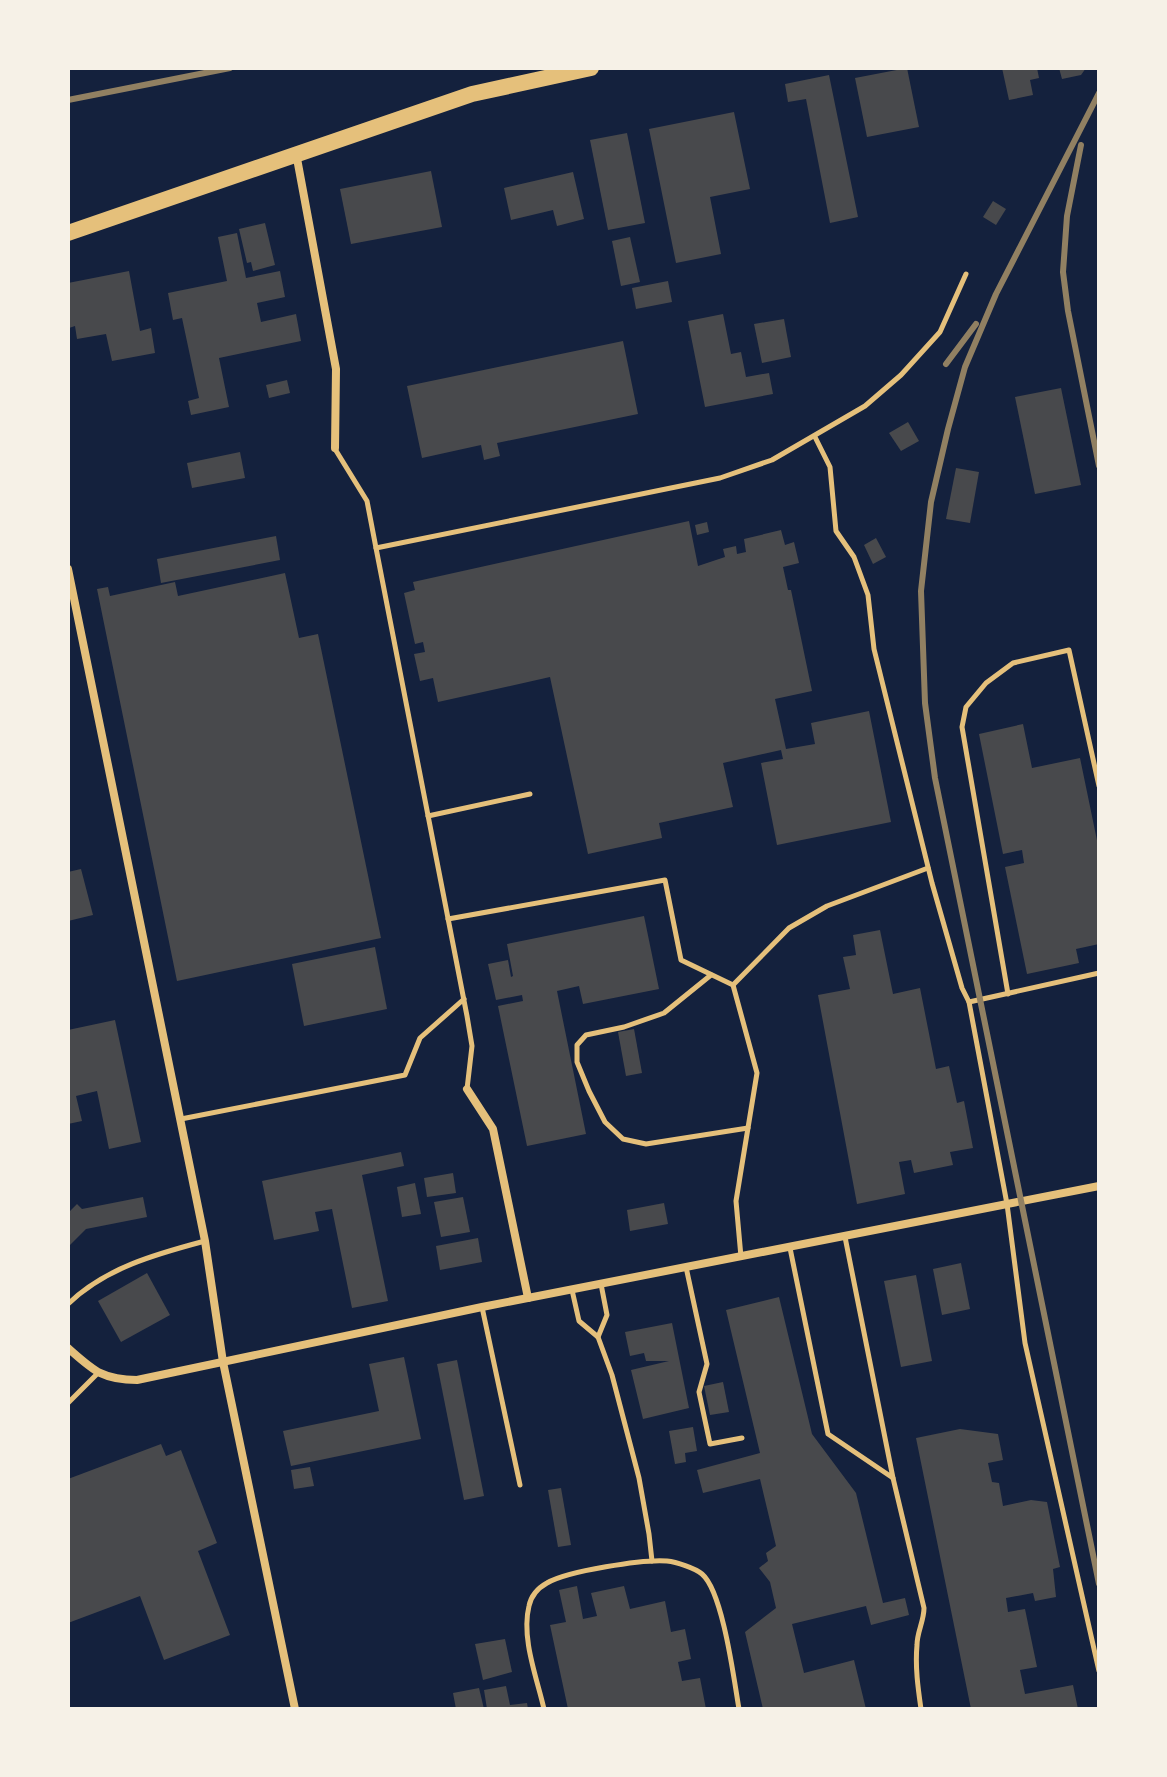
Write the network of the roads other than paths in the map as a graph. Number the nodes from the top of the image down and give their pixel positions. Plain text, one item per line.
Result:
1 (591, 68) edge
2 (296, 153) junction
3 (68, 233) edge
4 (966, 274) dead end
5 (815, 437) junction
6 (335, 448) joint
7 (376, 548) junction
8 (68, 569) edge
9 (1099, 786) edge
10 (530, 794) dead end
11 (428, 816) junction
12 (928, 868) junction
13 (448, 919) junction
14 (1099, 973) edge
15 (711, 975) junction
16 (733, 985) junction
17 (1008, 994) junction
18 (464, 999) junction
19 (969, 1002) junction
20 (467, 1089) joint
21 (180, 1119) junction
22 (748, 1128) junction
23 (1099, 1186) edge
24 (1007, 1204) junction
25 (845, 1237) junction
26 (205, 1241) junction
27 (790, 1248) junction
28 (741, 1257) junction
29 (686, 1267) junction
30 (601, 1284) junction
31 (572, 1290) junction
32 (528, 1298) junction
33 (68, 1304) edge
34 (482, 1307) junction
35 (598, 1337) junction
36 (68, 1348) edge
37 (223, 1362) junction
38 (97, 1374) junction
39 (68, 1403) edge
40 (742, 1438) dead end
41 (893, 1478) junction
42 (520, 1485) dead end
43 (652, 1561) junction
44 (1099, 1671) edge
45 (295, 1709) edge
46 (544, 1709) edge
47 (739, 1709) edge
48 (921, 1709) edge

1 - 2 main road
2 - 3 main road
2 - 6 street
4 - 5 lane
5 - 7 lane
5 - 12 lane
6 - 7 lane
7 - 11 lane
8 - 21 street
9 - 17 lane
10 - 11 lane
11 - 13 lane
12 - 16 lane
12 - 19 lane
13 - 15 lane
13 - 18 lane
14 - 17 lane
15 - 16 lane
15 - 22 lane
16 - 22 lane
17 - 19 lane
18 - 20 lane
18 - 21 lane
19 - 24 lane
20 - 32 street
21 - 26 street
22 - 28 lane
23 - 24 street
24 - 25 street
24 - 44 lane
25 - 27 street
25 - 41 lane
26 - 33 lane
26 - 37 street
27 - 28 street
27 - 41 lane
28 - 29 street
29 - 30 street
29 - 40 lane
30 - 31 street
30 - 35 lane
31 - 32 street
31 - 35 lane
32 - 34 street
34 - 37 street
34 - 42 lane
35 - 43 lane
36 - 38 street
37 - 38 street
37 - 45 street
38 - 39 lane
41 - 48 lane
43 - 46 lane
43 - 47 lane

